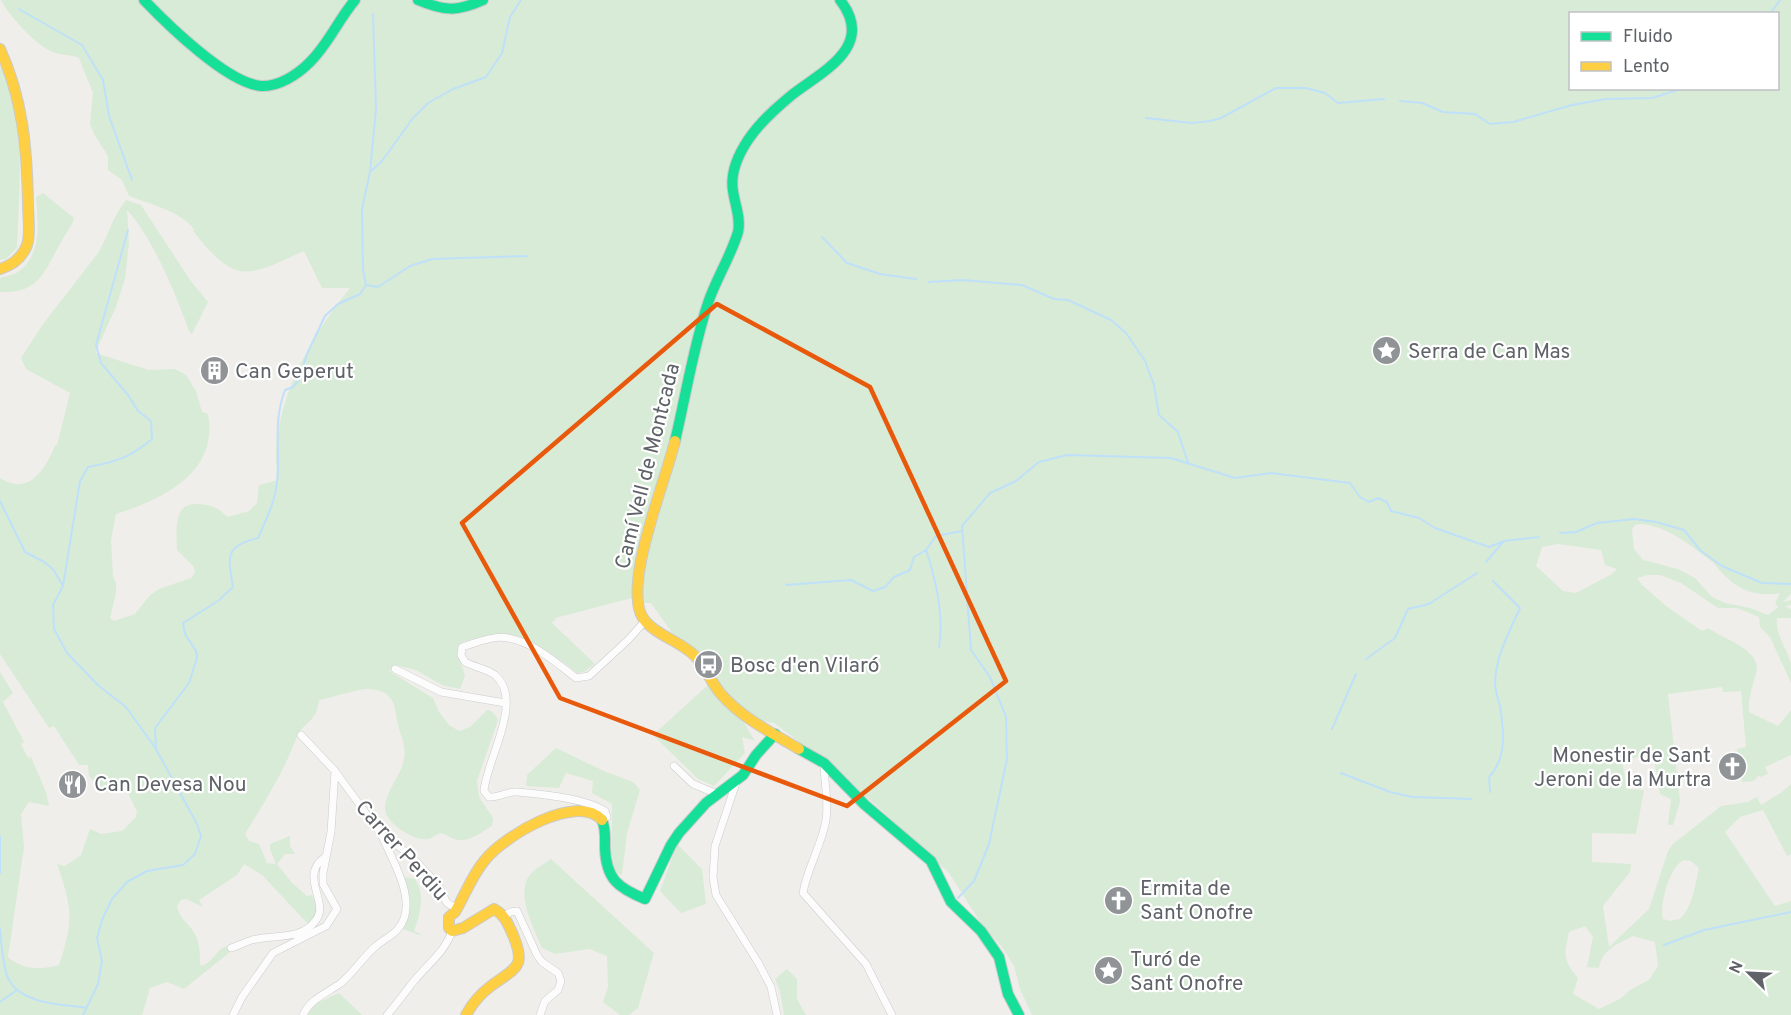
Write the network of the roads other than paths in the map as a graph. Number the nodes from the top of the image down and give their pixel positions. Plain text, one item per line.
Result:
1 (144, 0) edge
2 (355, 0) edge
3 (418, 0) edge
4 (483, 0) edge
5 (840, 0) edge
6 (0, 49) edge
7 (0, 269) edge
8 (645, 621) junction
9 (395, 669) dead end
10 (505, 703) junction
11 (775, 734) junction
12 (301, 735) dead end
13 (824, 763) junction
14 (674, 766) dead end
15 (335, 771) junction
16 (737, 780) junction
17 (717, 794) junction
18 (602, 820) junction
19 (381, 834) junction
20 (325, 857) junction
21 (458, 906) junction
22 (505, 916) junction
23 (452, 931) junction
24 (231, 948) dead end
25 (233, 1015) edge
26 (303, 1015) edge
27 (387, 1015) edge
28 (466, 1015) edge
29 (540, 1015) edge
30 (777, 1015) edge
31 (892, 1015) edge
32 (1019, 1015) edge

1 - 2 street
3 - 4 street
5 - 8 street, Camí Vell de Montcada
6 - 7 street
8 - 10 street
8 - 11 street
9 - 10 street
10 - 18 street
11 - 13 street
11 - 16 street
12 - 15 street, Carrer Perdiu
13 - 31 street
13 - 32 street
14 - 17 street
15 - 19 street, Carrer Perdiu
15 - 20 street
16 - 17 street
16 - 30 street
17 - 18 street
18 - 21 street
19 - 21 street, Carrer Perdiu
19 - 26 street
20 - 24 street
20 - 25 street
21 - 23 street
22 - 23 street
22 - 28 street
22 - 29 street
23 - 27 street

